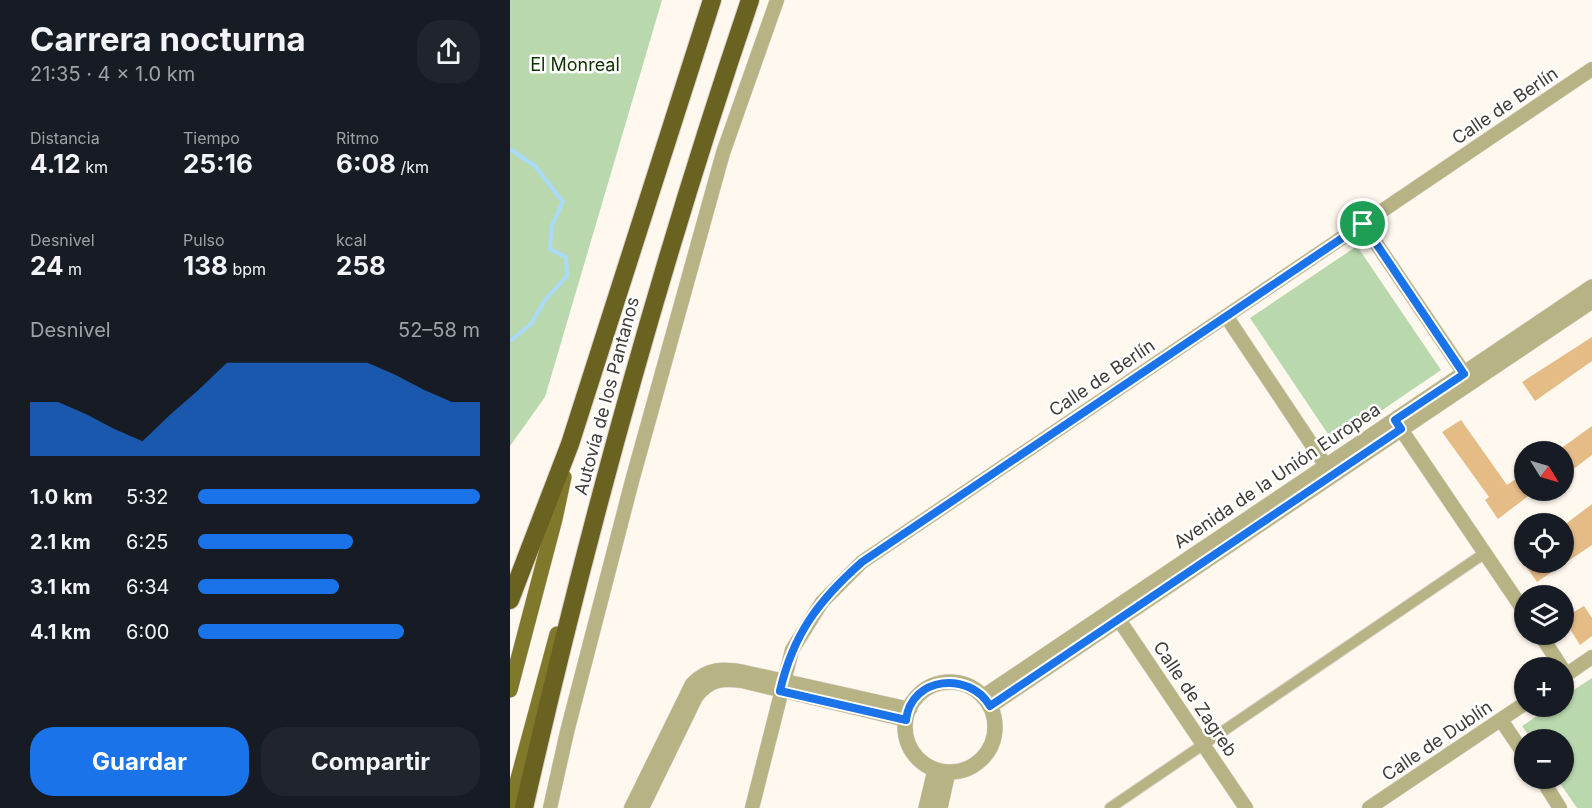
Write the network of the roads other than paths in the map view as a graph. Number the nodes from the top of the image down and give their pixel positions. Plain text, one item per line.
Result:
1 (712, 0) edge
2 (750, 0) edge
3 (777, 0) edge
4 (1592, 69) edge
5 (1363, 224) junction
6 (1592, 288) edge
7 (1592, 301) edge
8 (1226, 316) junction
9 (1464, 374) junction
10 (621, 422) junction
11 (1398, 425) junction
12 (570, 444) junction
13 (1326, 466) junction
14 (1485, 553) junction
15 (1514, 596) edge
16 (510, 600) edge
17 (1116, 614) junction
18 (1592, 657) edge
19 (1574, 667) edge
20 (781, 686) junction
21 (510, 690) edge
22 (987, 701) junction
23 (1514, 711) edge
24 (908, 715) junction
25 (1501, 720) junction
26 (567, 732) junction
27 (1514, 739) edge
28 (1204, 744) junction
29 (941, 771) junction
30 (1548, 789) edge
31 (510, 808) edge
32 (524, 808) edge
33 (550, 808) edge
34 (559, 808) edge
35 (631, 808) edge
36 (642, 808) edge
37 (752, 808) edge
38 (926, 808) edge
39 (940, 808) edge
40 (1110, 808) edge
41 (1246, 808) edge
42 (1369, 808) edge
43 (1560, 808) edge

1 - 12 highway, Autovía de los Pantanos
2 - 10 highway, Autovía de los Pantanos
3 - 26 street
4 - 5 street, Calle de Berlín
5 - 8 street, Calle de Berlín
5 - 9 street
6 - 9 street, Avenida de la Unión Europea
7 - 11 street, Avenida de la Unión Europea
8 - 13 street
8 - 20 street, Calle de Berlín
9 - 11 street, Avenida de la Unión Europea
10 - 31 main road
10 - 32 highway, Autovía de los Pantanos
11 - 13 street, Avenida de la Unión Europea
11 - 14 street
11 - 17 street, Avenida de la Unión Europea
12 - 16 highway, Autovía de los Pantanos
12 - 21 main road
13 - 17 street, Avenida de la Unión Europea
14 - 15 street
14 - 28 street
17 - 22 street, Avenida de la Unión Europea
17 - 28 street, Calle de Zagreb
18 - 19 street
20 - 24 street
20 - 35 street
20 - 36 street
20 - 37 street, Calle de Berlín
22 - 24 street
22 - 29 street
23 - 25 street, Calle de Dublín
24 - 29 street
25 - 27 street
25 - 42 street, Calle de Dublín
26 - 33 street
26 - 34 street
28 - 40 street
28 - 41 street, Calle de Zagreb
29 - 38 street
29 - 39 street
30 - 43 street

